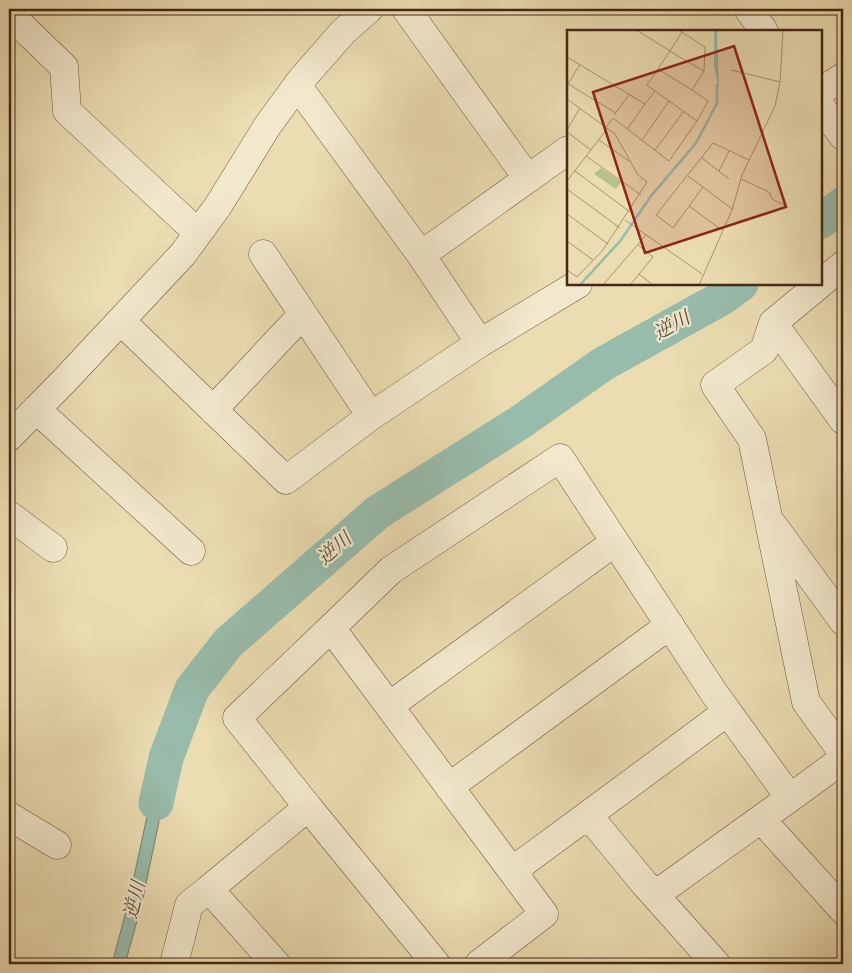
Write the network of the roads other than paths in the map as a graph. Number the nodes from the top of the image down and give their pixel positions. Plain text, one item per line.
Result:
1 (369, 9) edge
2 (406, 9) edge
3 (748, 9) edge
4 (9, 14) edge
5 (763, 30) edge
6 (843, 76) edge
7 (298, 85) junction
8 (822, 90) edge
9 (822, 108) edge
10 (843, 136) edge
11 (567, 151) edge
12 (528, 179) junction
13 (198, 233) junction
14 (263, 254) dead end
15 (421, 255) junction
16 (843, 265) edge
17 (822, 283) edge
18 (576, 285) edge
19 (820, 285) edge
20 (303, 314) junction
21 (121, 321) junction
22 (773, 323) junction
23 (480, 343) junction
24 (36, 409) junction
25 (213, 410) junction
26 (371, 416) junction
27 (843, 420) edge
28 (9, 437) edge
29 (9, 515) edge
30 (768, 519) junction
31 (615, 542) junction
32 (53, 548) dead end
33 (190, 551) dead end
34 (843, 621) edge
35 (670, 625) junction
36 (331, 628) junction
37 (389, 706) junction
38 (728, 712) junction
39 (842, 751) edge
40 (449, 787) junction
41 (790, 798) junction
42 (308, 807) junction
43 (588, 815) junction
44 (9, 816) edge
45 (761, 819) junction
46 (57, 845) dead end
47 (512, 871) junction
48 (210, 889) junction
49 (655, 895) junction
50 (843, 910) edge
51 (174, 964) edge
52 (276, 964) edge
53 (436, 964) edge
54 (479, 964) edge
55 (716, 964) edge

1 - 7 street
2 - 12 street
3 - 5 street
4 - 13 street
6 - 8 street
7 - 13 street
7 - 15 street
9 - 10 street
11 - 12 street
12 - 15 street
13 - 21 street
14 - 20 street
15 - 23 street
16 - 17 street
18 - 23 street
19 - 22 street
20 - 25 street
20 - 26 street
21 - 24 street
21 - 25 street
22 - 27 street
22 - 30 street
23 - 26 street
24 - 28 street
24 - 33 street
25 - 26 street
29 - 32 street
30 - 34 street
30 - 39 street
31 - 35 street
31 - 36 street
31 - 37 street
35 - 38 street
35 - 40 street
36 - 37 street
36 - 42 street
37 - 40 street
38 - 41 street
38 - 43 street
39 - 41 street
40 - 47 street
41 - 45 street
42 - 48 street
42 - 53 street
43 - 47 street
43 - 49 street
44 - 46 street
45 - 49 street
45 - 50 street
47 - 54 street
48 - 51 street
48 - 52 street
49 - 55 street

